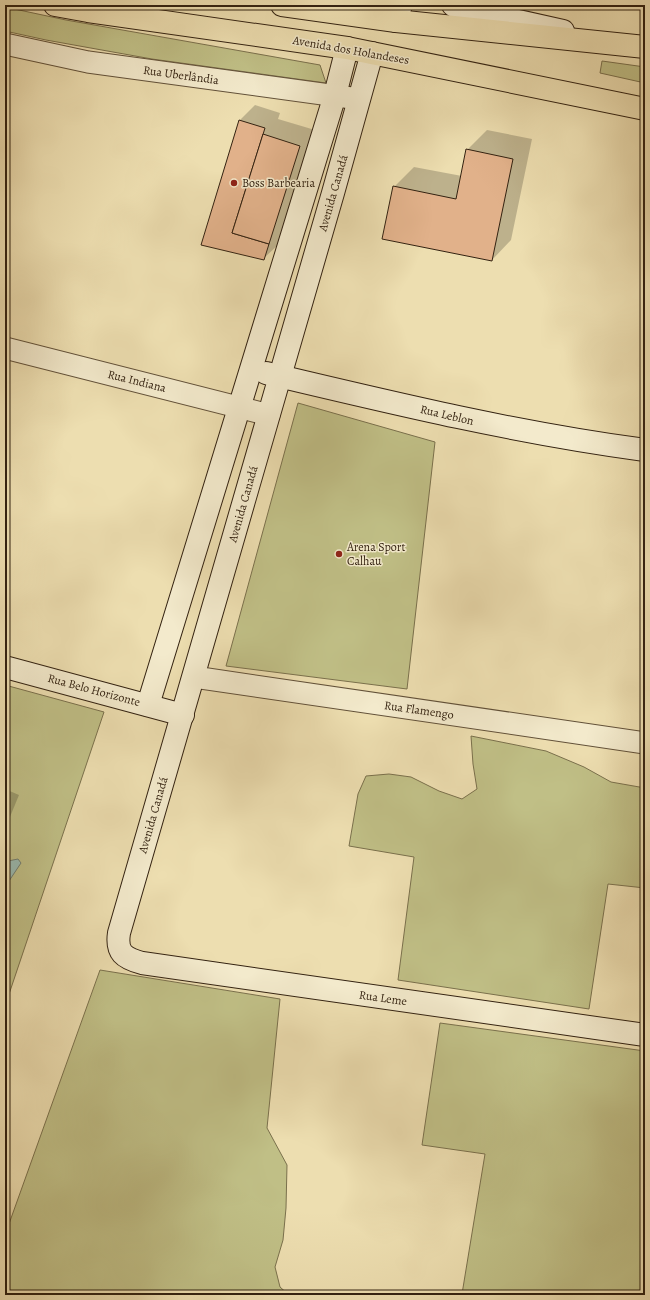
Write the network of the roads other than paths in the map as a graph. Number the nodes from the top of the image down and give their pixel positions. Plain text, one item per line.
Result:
1 (55, 5) edge
2 (282, 5) edge
3 (453, 5) edge
4 (398, 13) edge
5 (5, 44) edge
6 (620, 44) junction
7 (645, 47) edge
8 (347, 48) junction
9 (372, 53) junction
10 (335, 95) junction
11 (359, 99) junction
12 (645, 109) edge
13 (5, 348) edge
14 (251, 369) junction
15 (280, 376) junction
16 (239, 408) junction
17 (269, 415) junction
18 (645, 450) edge
19 (5, 667) edge
20 (194, 677) junction
21 (148, 705) junction
22 (183, 715) junction
23 (645, 743) edge
24 (123, 955) joint
25 (645, 1035) edge

1 - 8 main road, Avenida dos Holandeses
2 - 4 main road
3 - 6 street
4 - 6 main road
5 - 10 street, Rua Uberlândia
6 - 7 main road
8 - 9 main road, Avenida dos Holandeses
8 - 10 street
9 - 11 street, Avenida Canadá
9 - 12 main road, Avenida dos Holandeses
10 - 11 street, Rua Uberlândia
10 - 14 street
11 - 15 street, Avenida Canadá
13 - 16 street, Rua Indiana
14 - 15 street, Rua Leblon
14 - 16 street
15 - 17 street, Avenida Canadá
15 - 18 street, Rua Leblon
16 - 17 street, Rua Indiana
16 - 21 street
17 - 20 street, Avenida Canadá
19 - 21 street, Rua Belo Horizonte
20 - 22 street, Avenida Canadá
20 - 23 street, Rua Flamengo
21 - 22 street, Rua Belo Horizonte
22 - 24 street, Avenida Canadá
24 - 25 street, Rua Leme

